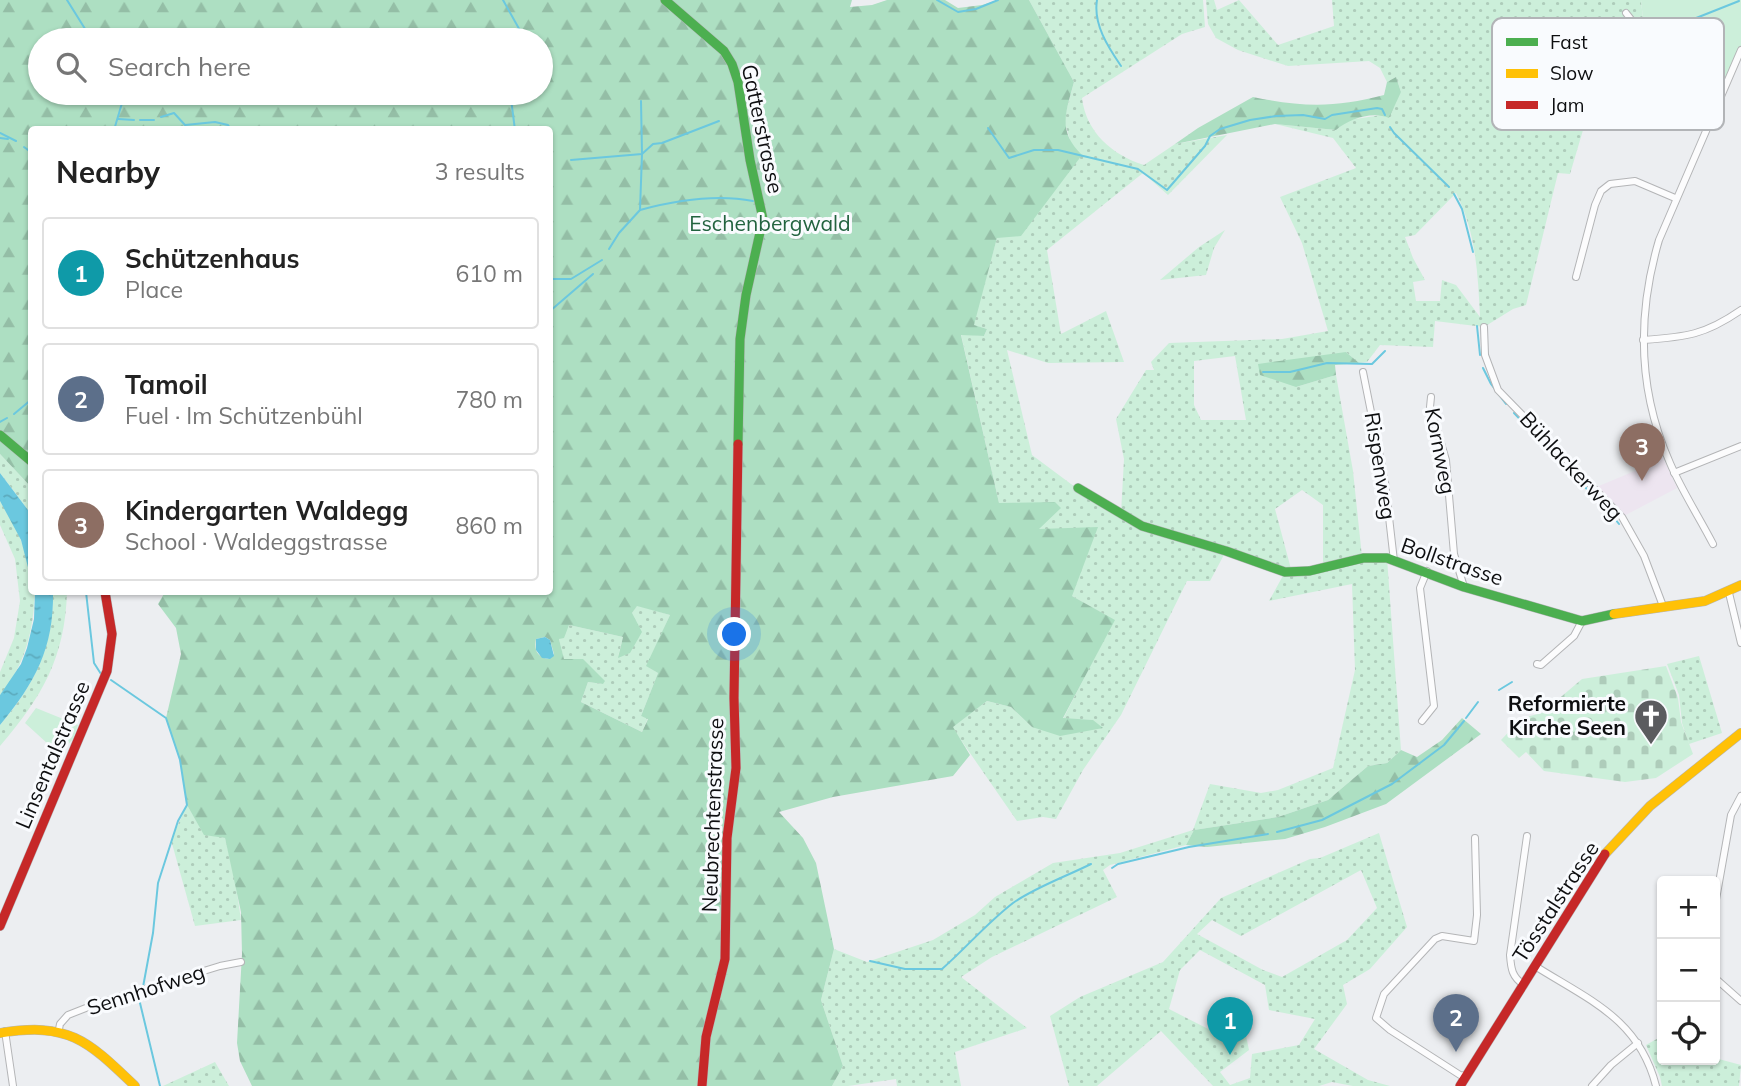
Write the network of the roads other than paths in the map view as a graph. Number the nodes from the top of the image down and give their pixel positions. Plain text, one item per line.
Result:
1 (666, 0) edge
2 (1626, 13) dead end
3 (1630, 18) edge
4 (1741, 50) edge
5 (1724, 91) edge
6 (1707, 130) edge
7 (1675, 198) junction
8 (757, 250) joint
9 (1576, 276) dead end
10 (1741, 310) edge
11 (1484, 327) dead end
12 (1643, 340) junction
13 (1363, 372) dead end
14 (1430, 397) dead end
15 (0, 435) edge
16 (1741, 446) edge
17 (28, 459) edge
18 (1674, 473) junction
19 (1078, 488) dead end
20 (1713, 544) dead end
21 (1394, 561) junction
22 (1427, 571) junction
23 (1741, 585) edge
24 (1464, 587) junction
25 (1729, 593) junction
26 (106, 595) edge
27 (1663, 606) junction
28 (1582, 621) junction
29 (1741, 643) edge
30 (1537, 664) dead end
31 (1422, 721) dead end
32 (1741, 733) edge
33 (1741, 796) edge
34 (1527, 836) dead end
35 (1475, 838) dead end
36 (1720, 877) edge
37 (0, 926) edge
38 (241, 962) dead end
39 (1535, 966) junction
40 (1720, 982) edge
41 (1524, 985) junction
42 (1741, 1001) edge
43 (59, 1030) junction
44 (3, 1032) edge
45 (1638, 1043) junction
46 (1466, 1076) junction
47 (13, 1086) edge
48 (135, 1086) edge
49 (702, 1086) edge
50 (1460, 1086) edge
51 (1592, 1086) edge
52 (1656, 1086) edge

1 - 8 street, Gatterstrasse
2 - 3 street
4 - 5 street
6 - 7 street
7 - 9 street
7 - 12 street
8 - 49 street, Neubrechtenstrasse
10 - 12 street
11 - 27 street, Bühlackerweg
12 - 18 street
13 - 21 street, Rispenweg
14 - 24 street, Kornweg
15 - 17 street
16 - 18 street
18 - 20 street
19 - 21 street, Bollstrasse
21 - 22 street, Bollstrasse
22 - 24 street, Bollstrasse
22 - 31 street
23 - 25 street, Bollstrasse
24 - 28 street, Bollstrasse
25 - 27 street, Bollstrasse
25 - 29 street
26 - 37 street, Linsentalstrasse
27 - 28 street, Bollstrasse
28 - 30 street
32 - 39 street, Tösstalstrasse
33 - 36 street
34 - 41 street
35 - 46 street
38 - 43 street, Sennhofweg
39 - 41 street, Tösstalstrasse
39 - 45 street
40 - 42 street
41 - 46 street, Tösstalstrasse
43 - 44 street
43 - 48 street
44 - 47 street
45 - 51 street
45 - 52 street
46 - 50 street, Tösstalstrasse

